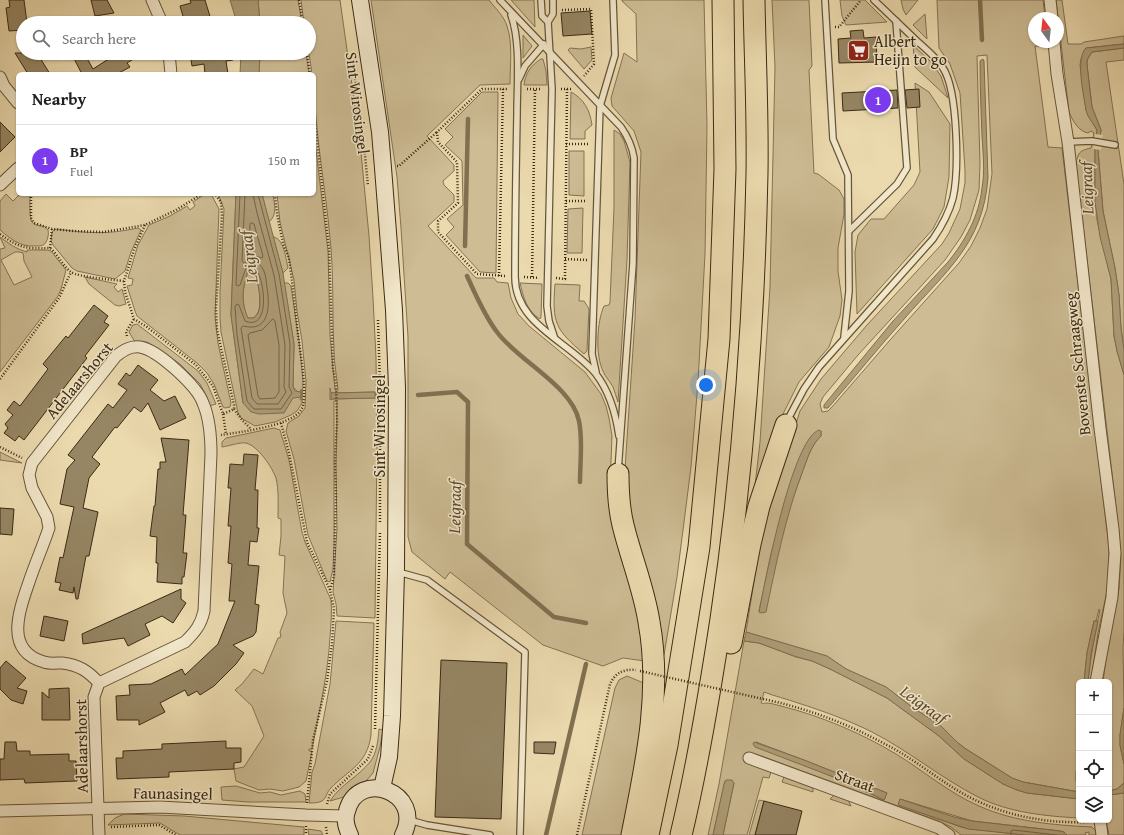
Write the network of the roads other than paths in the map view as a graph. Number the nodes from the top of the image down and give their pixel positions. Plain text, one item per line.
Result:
1 (152, 0) edge
2 (360, 0) edge
3 (500, 0) edge
4 (541, 0) edge
5 (553, 0) edge
6 (614, 0) edge
7 (723, 0) edge
8 (754, 0) edge
9 (826, 0) edge
10 (874, 0) edge
11 (1050, 0) edge
12 (1051, 12) edge
13 (510, 13) junction
14 (159, 16) edge
15 (896, 21) junction
16 (548, 22) junction
17 (548, 39) junction
18 (542, 46) junction
19 (1055, 48) edge
20 (550, 54) junction
21 (170, 60) edge
22 (171, 72) edge
23 (0, 77) edge
24 (518, 82) junction
25 (16, 101) edge
26 (600, 106) junction
27 (1068, 142) junction
28 (1115, 145) dead end
29 (16, 170) edge
30 (0, 185) edge
31 (848, 230) junction
32 (844, 337) junction
33 (556, 338) junction
34 (596, 374) junction
35 (786, 425) joint
36 (620, 446) junction
37 (618, 474) joint
38 (396, 572) junction
39 (1097, 679) edge
40 (99, 683) junction
41 (709, 695) junction
42 (749, 758) dead end
43 (382, 788) junction
44 (98, 808) junction
45 (0, 812) edge
46 (345, 816) junction
47 (1100, 823) edge
48 (405, 827) edge
49 (99, 835) edge
50 (350, 835) edge
51 (490, 835) edge
52 (520, 835) edge
53 (632, 835) edge
54 (648, 835) edge
55 (681, 835) edge
56 (949, 835) edge
57 (1102, 835) edge

1 - 14 street
2 - 38 main road, Sint Wirosingel
3 - 13 lane
4 - 16 lane
5 - 16 lane
6 - 26 lane
7 - 54 highway
8 - 41 highway
9 - 31 lane
10 - 15 lane
11 - 12 street
13 - 18 lane
13 - 24 lane
15 - 31 lane
15 - 32 lane
16 - 17 lane
17 - 18 lane
17 - 20 lane
18 - 20 lane
18 - 24 lane
19 - 27 street, Bovenste Schraagweg
20 - 26 lane
20 - 33 lane
21 - 22 street
23 - 25 street
24 - 33 lane
26 - 34 lane
26 - 36 lane
27 - 28 lane
27 - 39 street, Bovenste Schraagweg
29 - 30 street
31 - 32 lane
32 - 35 lane
33 - 34 lane
34 - 36 lane
35 - 41 highway
36 - 37 lane
37 - 53 highway
38 - 43 main road, Sint Wirosingel
38 - 52 lane
40 - 40 street, Adelaarshorst
40 - 44 street, Adelaarshorst
41 - 55 highway
42 - 56 street, Straat
43 - 46 main road
43 - 48 main road
44 - 45 street, Faunasingel
44 - 46 street, Faunasingel
44 - 49 street, Adelaarshorst
46 - 50 main road
47 - 57 street
48 - 51 lane

